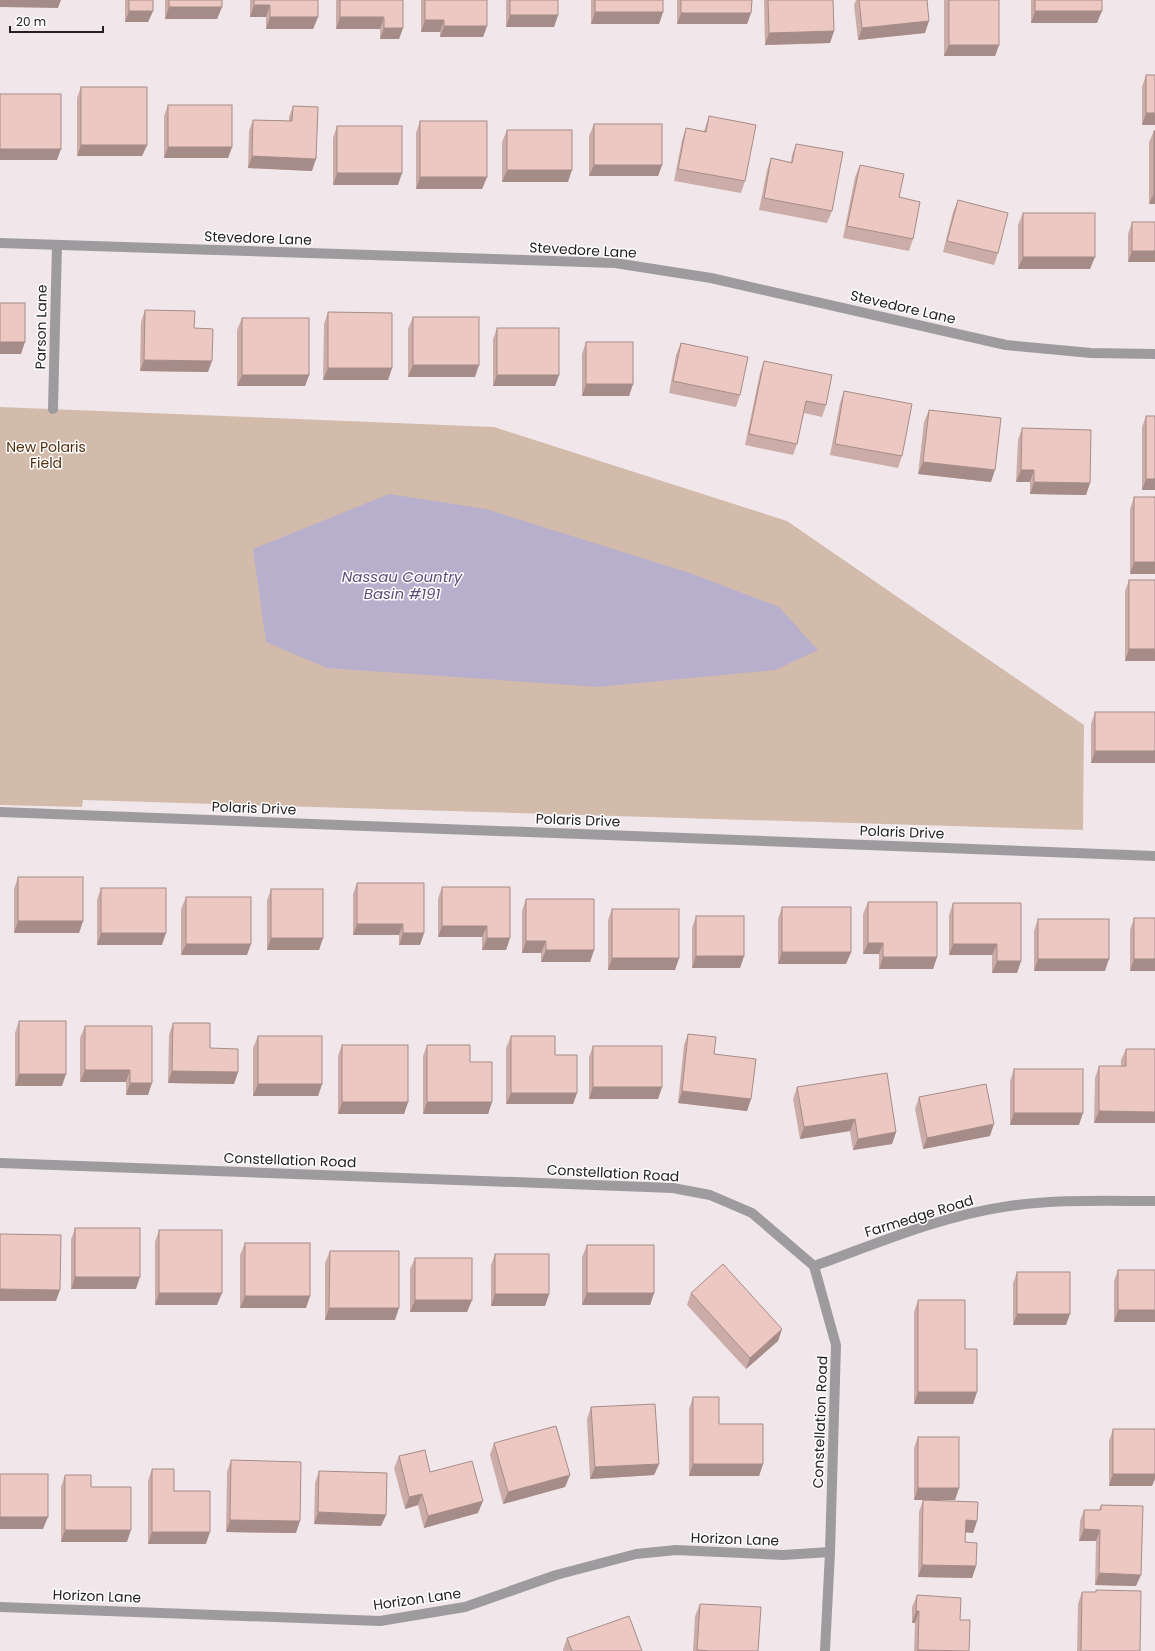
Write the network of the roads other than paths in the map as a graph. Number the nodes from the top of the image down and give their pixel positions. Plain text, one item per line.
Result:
1 (0, 243) edge
2 (57, 245) junction
3 (1155, 354) edge
4 (53, 409) dead end
5 (0, 812) edge
6 (1155, 856) edge
7 (0, 1163) edge
8 (1155, 1201) edge
9 (814, 1266) junction
10 (830, 1552) junction
11 (0, 1607) edge
12 (825, 1651) edge

1 - 2 street, Stevedore Lane
2 - 3 street, Stevedore Lane
2 - 4 street, Parson Lane
5 - 6 street, Polaris Drive
7 - 9 street, Constellation Road
8 - 9 street, Farmedge Road
9 - 10 street, Constellation Road
10 - 11 street, Horizon Lane
10 - 12 street, Constellation Road

